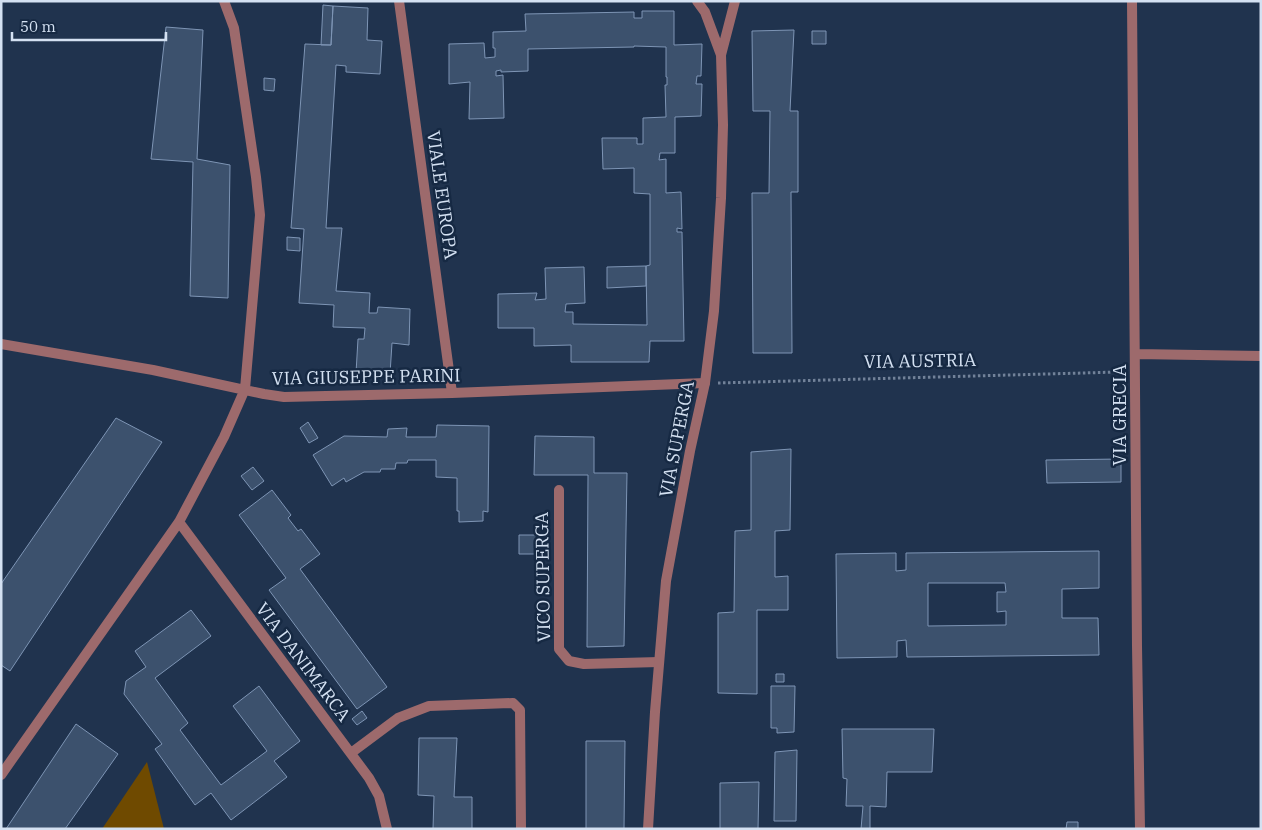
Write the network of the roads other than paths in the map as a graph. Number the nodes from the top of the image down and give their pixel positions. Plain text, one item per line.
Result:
1 (224, 1) edge
2 (399, 1) edge
3 (697, 1) edge
4 (735, 1) edge
5 (1132, 1) edge
6 (721, 55) junction
7 (1, 344) edge
8 (1136, 354) junction
9 (1261, 356) edge
10 (705, 383) junction
11 (245, 389) junction
12 (452, 393) junction
13 (559, 490) dead end
14 (179, 522) junction
15 (659, 662) junction
16 (351, 753) junction
17 (1, 775) edge
18 (387, 829) edge
19 (521, 829) edge
20 (648, 829) edge
21 (1140, 829) edge

1 - 11 street
2 - 12 street, VIALE EUROPA
3 - 6 street, VIA SUPERGA
4 - 6 street, VIA SUPERGA
5 - 8 street, VIA GRECIA
6 - 10 street, VIA SUPERGA
7 - 11 street, VIA GIUSEPPE PARINI
8 - 9 street
8 - 21 street, VIA GRECIA
10 - 12 street, VIA GIUSEPPE PARINI
10 - 15 street, VIA SUPERGA
11 - 12 street, VIA GIUSEPPE PARINI
11 - 14 street
13 - 15 street, VICO SUPERGA
14 - 16 street, VIA DANIMARCA
14 - 17 street
15 - 20 street, VIA SUPERGA
16 - 18 street, VIA DANIMARCA
16 - 19 street

